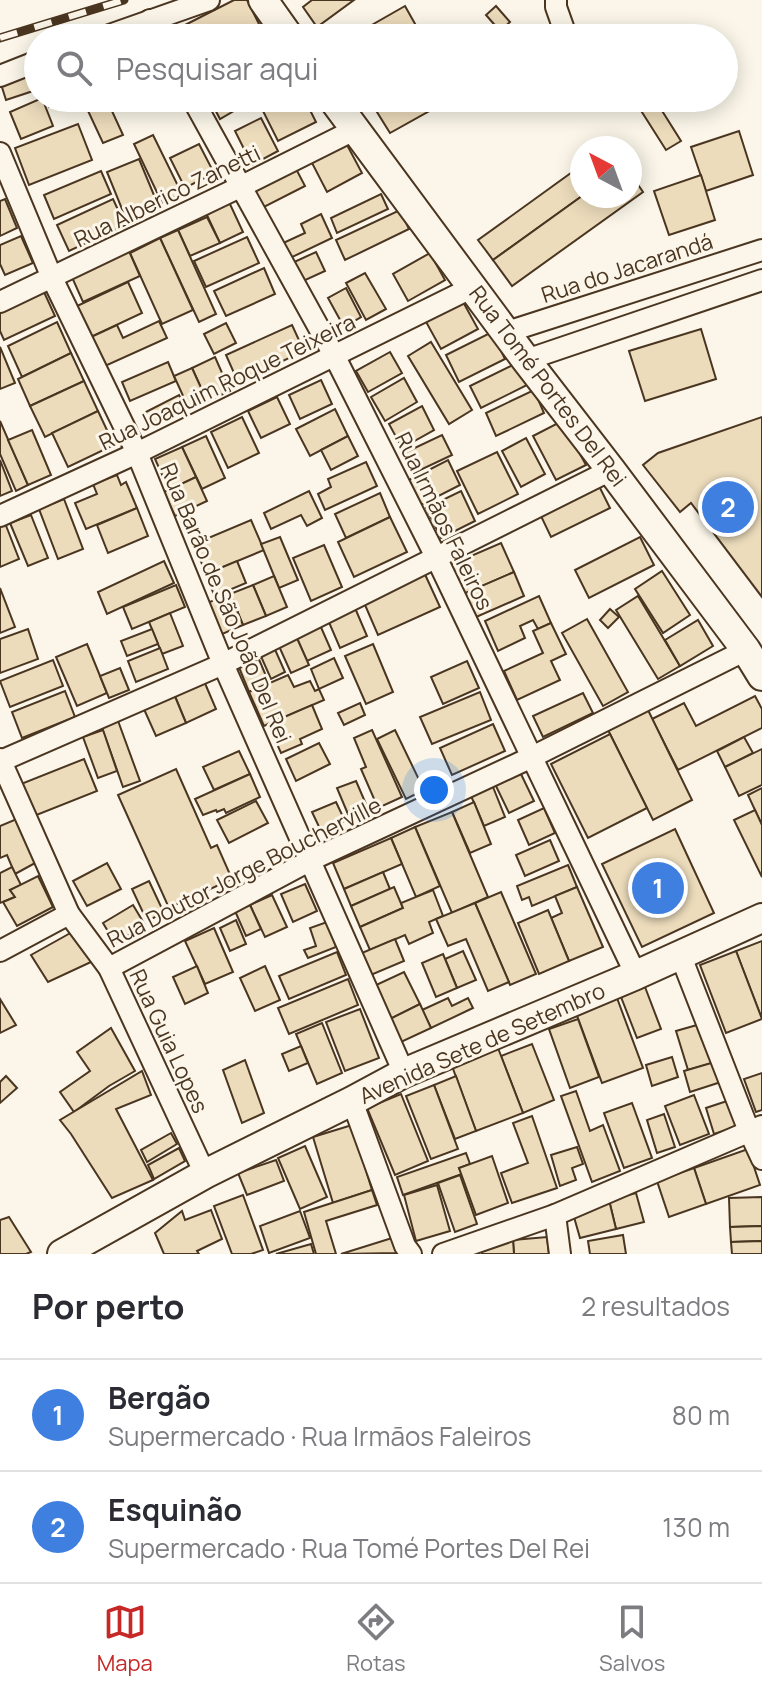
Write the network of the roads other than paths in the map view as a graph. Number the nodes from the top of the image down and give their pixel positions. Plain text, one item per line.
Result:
1 (209, 0) edge
2 (263, 0) edge
3 (556, 0) edge
4 (164, 24) edge
5 (280, 24) edge
6 (562, 24) edge
7 (24, 67) edge
8 (0, 76) edge
9 (200, 112) edge
10 (342, 112) edge
11 (354, 130) junction
12 (0, 153) edge
13 (240, 187) junction
14 (762, 250) edge
15 (731, 260) junction
16 (52, 278) junction
17 (762, 280) edge
18 (473, 287) junction
19 (739, 287) junction
20 (0, 302) edge
21 (507, 332) junction
22 (335, 357) junction
23 (526, 360) junction
24 (137, 453) junction
25 (611, 470) junction
26 (0, 516) edge
27 (436, 557) junction
28 (746, 650) junction
29 (223, 664) junction
30 (762, 676) edge
31 (532, 757) junction
32 (0, 760) edge
33 (311, 860) junction
34 (69, 914) junction
35 (762, 918) edge
36 (0, 951) edge
37 (680, 954) junction
38 (109, 968) junction
39 (636, 975) junction
40 (404, 1073) junction
41 (352, 1101) junction
42 (755, 1129) edge
43 (762, 1159) edge
44 (205, 1174) junction
45 (555, 1215) junction
46 (103, 1244) edge
47 (408, 1250) edge
48 (62, 1254) edge
49 (443, 1254) edge
50 (560, 1254) edge

1 - 4 street
2 - 5 main road
3 - 6 street
7 - 8 street
9 - 13 street, Rua Irmãos Faleiros
10 - 11 main road, Rua Tomé Portes Del Rei
11 - 13 street, Rua Alberico Zanetti
11 - 18 main road, Rua Tomé Portes Del Rei
12 - 16 street, Rua Barão de São João Del Rei
13 - 16 street, Rua Alberico Zanetti
13 - 22 street, Rua Irmãos Faleiros
14 - 15 street, Rua do Jacarandá
15 - 19 street
15 - 21 street, Rua do Jacarandá
16 - 20 street, Rua Alberico Zanetti
16 - 24 street, Rua Barão de São João Del Rei
17 - 19 street
18 - 21 main road, Rua Tomé Portes Del Rei
18 - 22 street, Rua Joaquim Roque Teixeira
19 - 23 street
21 - 23 main road, Rua Tomé Portes Del Rei
22 - 24 street, Rua Joaquim Roque Teixeira
22 - 27 street, Rua Irmãos Faleiros
23 - 25 main road, Rua Tomé Portes Del Rei
24 - 26 street, Rua Joaquim Roque Teixeira
24 - 29 street, Rua Barão de São João Del Rei
25 - 27 street
25 - 28 main road, Rua Tomé Portes Del Rei
27 - 29 street
27 - 31 street, Rua Irmãos Faleiros
28 - 30 main road, Rua Tomé Portes Del Rei
28 - 31 street, Rua Doutor Jorge Boucherville
29 - 32 street
29 - 33 street, Rua Barão de São João Del Rei
31 - 33 street, Rua Doutor Jorge Boucherville
31 - 39 street, Rua Irmãos Faleiros
32 - 34 street, Rua Guia Lopes
33 - 38 street, Rua Doutor Jorge Boucherville
33 - 40 street, Rua Barão de São João Del Rei
34 - 36 street
34 - 38 street, Rua Guia Lopes
35 - 37 main road, Avenida Sete de Setembro
37 - 39 main road, Avenida Sete de Setembro
37 - 42 street
38 - 44 street, Rua Guia Lopes
39 - 40 main road, Avenida Sete de Setembro
40 - 41 main road, Avenida Sete de Setembro
41 - 44 main road, Avenida Sete de Setembro
41 - 47 street
42 - 43 street
42 - 45 street
44 - 46 main road, Avenida Sete de Setembro
45 - 49 street
45 - 50 street
46 - 48 main road, Avenida Sete de Setembro

